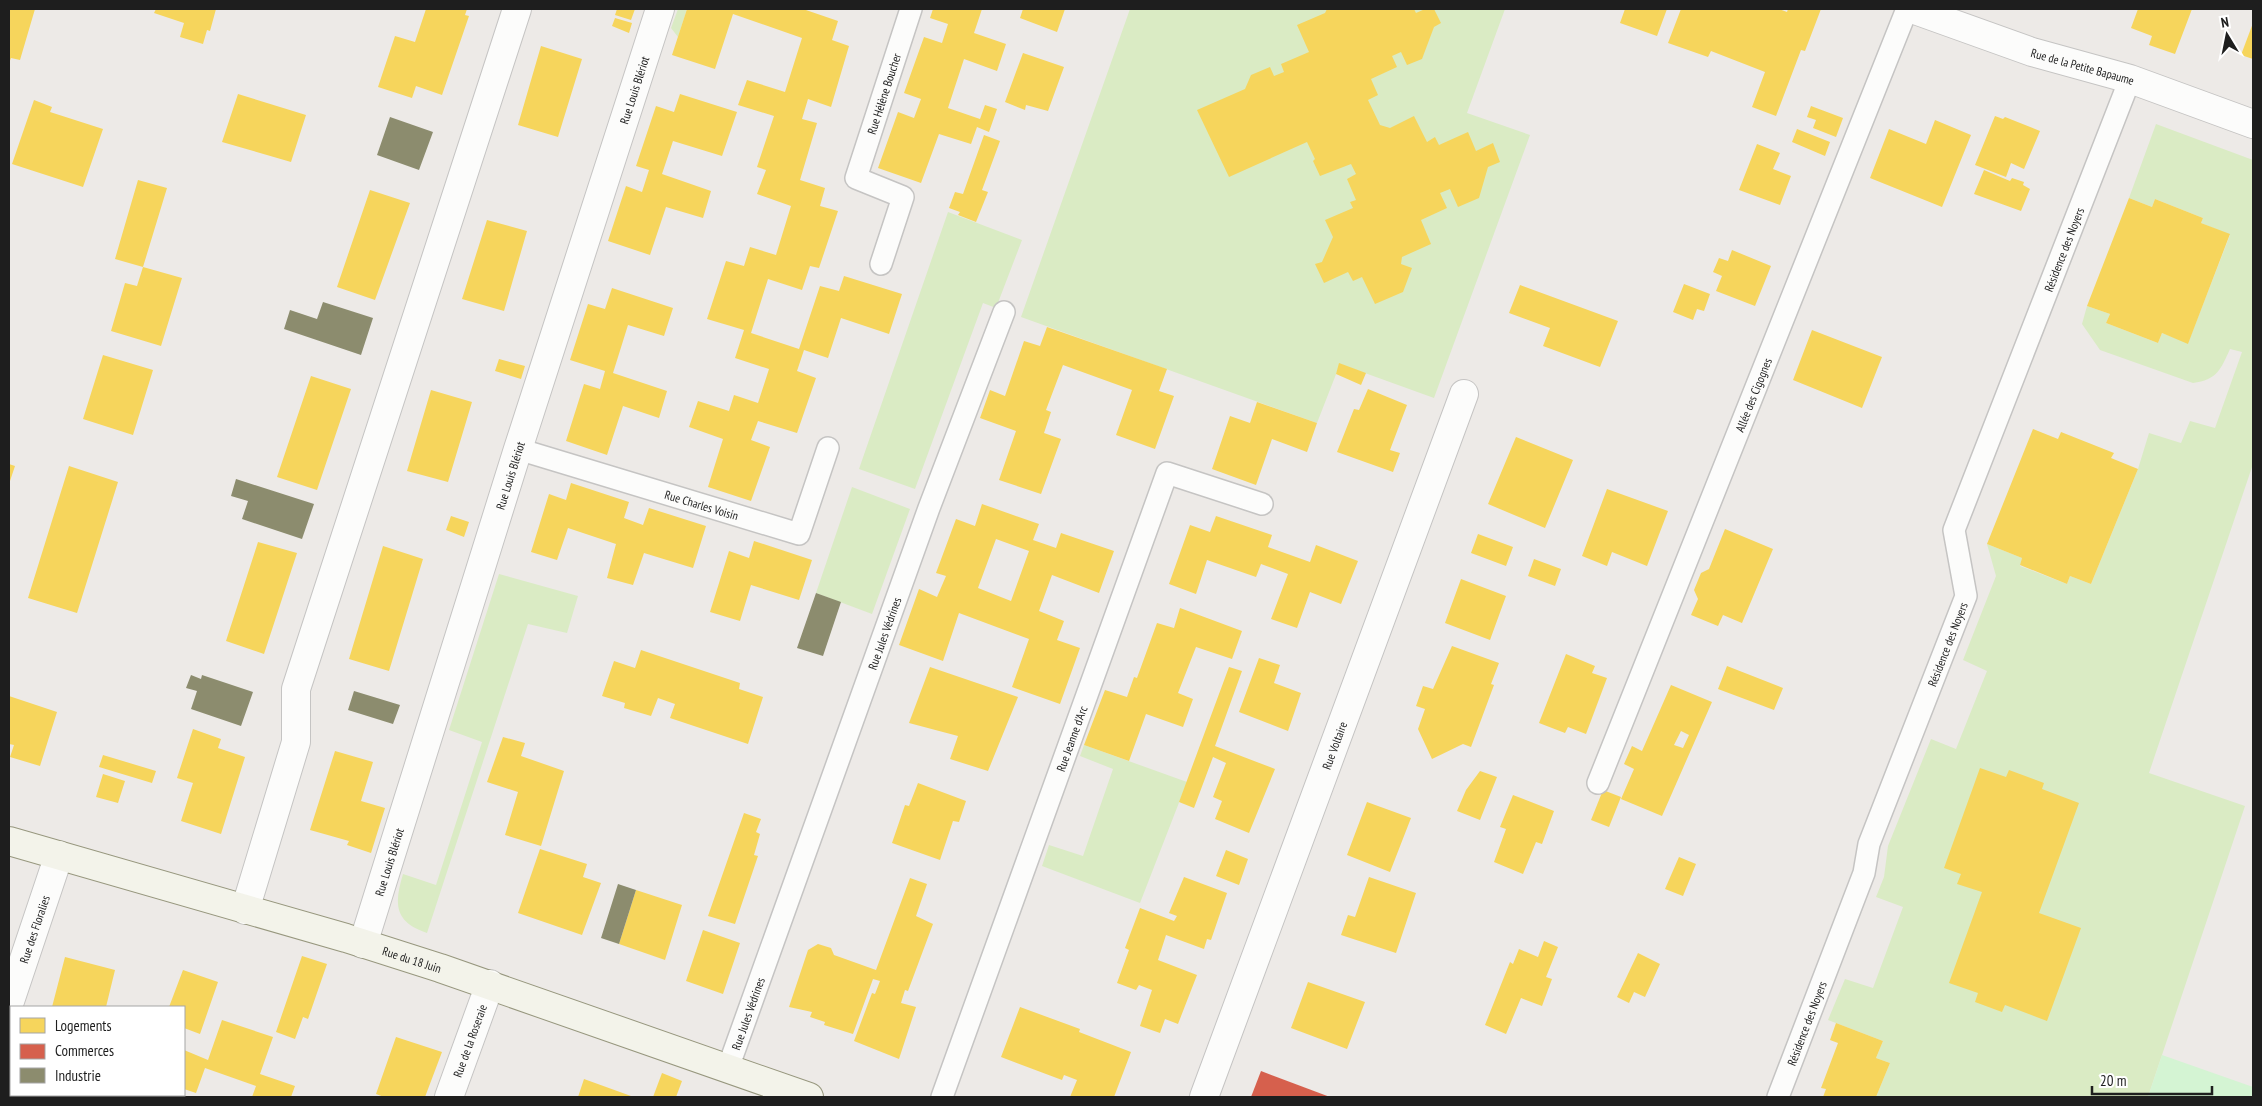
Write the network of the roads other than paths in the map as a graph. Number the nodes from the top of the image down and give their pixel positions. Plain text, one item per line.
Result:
1 (517, 9) edge
2 (660, 9) edge
3 (911, 9) edge
4 (1907, 9) edge
5 (1912, 9) edge
6 (2130, 79) junction
7 (2253, 124) edge
8 (881, 264) dead end
9 (1004, 312) dead end
10 (1464, 394) dead end
11 (828, 448) dead end
12 (518, 449) junction
13 (1262, 504) dead end
14 (1598, 783) dead end
15 (9, 841) edge
16 (59, 856) junction
17 (245, 910) junction
18 (363, 944) junction
19 (490, 984) junction
20 (9, 1004) edge
21 (728, 1068) junction
22 (449, 1097) edge
23 (809, 1097) edge
24 (942, 1097) edge
25 (1204, 1097) edge
26 (1778, 1097) edge

1 - 17 street
2 - 12 street, Rue Louis Blériot
3 - 8 lane, Rue Hélène Boucher
4 - 14 lane, Allée des Cigognes
5 - 6 street, Rue de la Petite Bapaume
6 - 7 street, Rue de la Petite Bapaume
6 - 26 lane, Résidence des Noyers
9 - 21 lane, Rue Jules Védrines
10 - 25 street, Rue Voltaire
11 - 12 lane, Rue Charles Voisin
12 - 18 street, Rue Louis Blériot
13 - 24 lane, Rue Jeanne d'Arc
15 - 16 street, Rue du 18 Juin
16 - 17 street, Rue du 18 Juin
16 - 20 street, Rue des Floralies
17 - 18 street, Rue du 18 Juin
18 - 19 street, Rue du 18 Juin
19 - 21 street, Rue du 18 Juin
19 - 22 street, Rue de la Roseraie
21 - 23 street, Rue du 18 Juin

